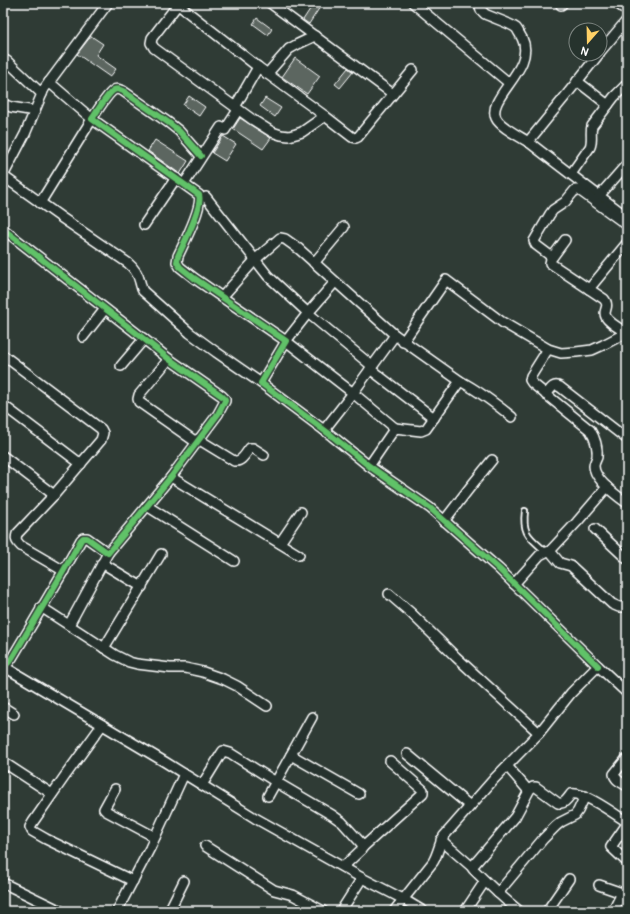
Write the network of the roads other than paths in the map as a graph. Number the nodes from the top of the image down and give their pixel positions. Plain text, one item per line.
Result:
1 (108, 3) edge
2 (177, 3) edge
3 (270, 3) edge
4 (413, 3) edge
5 (479, 3) edge
6 (617, 3) edge
7 (627, 11) edge
8 (627, 20) edge
9 (315, 36) junction
10 (608, 42) edge
11 (3, 59) edge
12 (592, 62) edge
13 (258, 67) junction
14 (413, 70) dead end
15 (267, 74) junction
16 (577, 81) junction
17 (49, 82) junction
18 (510, 83) junction
19 (627, 84) edge
20 (42, 94) junction
21 (393, 94) junction
22 (3, 104) edge
23 (608, 105) junction
24 (235, 107) junction
25 (35, 111) junction
26 (325, 116) junction
27 (92, 119) junction
28 (528, 142) junction
29 (202, 156) junction
30 (627, 164) edge
31 (571, 174) junction
32 (3, 176) edge
33 (176, 178) junction
34 (184, 184) junction
35 (599, 196) junction
36 (206, 197) dead end
37 (40, 203) junction
38 (615, 212) junction
39 (627, 217) edge
40 (144, 225) dead end
41 (627, 225) edge
42 (344, 227) dead end
43 (3, 229) edge
44 (566, 240) dead end
45 (627, 243) edge
46 (552, 257) junction
47 (256, 259) junction
48 (314, 263) junction
49 (335, 282) junction
50 (589, 289) junction
51 (222, 297) junction
52 (106, 309) junction
53 (308, 313) junction
54 (627, 333) edge
55 (395, 335) junction
56 (83, 338) dead end
57 (144, 339) junction
58 (286, 341) junction
59 (403, 342) junction
60 (548, 349) junction
61 (3, 356) edge
62 (168, 359) junction
63 (121, 366) dead end
64 (371, 368) junction
65 (460, 381) junction
66 (261, 383) junction
67 (353, 393) junction
68 (546, 395) junction
69 (3, 405) edge
70 (512, 417) dead end
71 (434, 418) junction
72 (395, 428) junction
73 (324, 430) junction
74 (627, 439) edge
75 (197, 440) junction
76 (264, 455) dead end
77 (3, 456) edge
78 (492, 460) dead end
79 (81, 464) junction
80 (369, 466) junction
81 (171, 477) junction
82 (607, 487) junction
83 (54, 495) junction
84 (627, 503) edge
85 (147, 506) junction
86 (301, 512) dead end
87 (525, 512) dead end
88 (444, 521) junction
89 (595, 529) dead end
90 (280, 543) junction
91 (548, 551) junction
92 (108, 553) junction
93 (161, 554) dead end
94 (299, 555) dead end
95 (627, 559) edge
96 (234, 561) dead end
97 (102, 563) junction
98 (64, 571) junction
99 (514, 584) junction
100 (142, 587) junction
101 (389, 594) dead end
102 (41, 607) junction
103 (627, 607) edge
104 (69, 625) junction
105 (104, 648) junction
106 (3, 666) edge
107 (598, 666) junction
108 (627, 693) edge
109 (267, 706) dead end
110 (3, 708) edge
111 (14, 714) dead end
112 (312, 717) dead end
113 (102, 725) junction
114 (539, 733) junction
115 (408, 754) dead end
116 (291, 755) junction
117 (627, 758) edge
118 (390, 761) dead end
119 (3, 762) edge
120 (507, 766) junction
121 (184, 774) junction
122 (276, 782) junction
123 (202, 785) junction
124 (627, 786) edge
125 (115, 788) dead end
126 (530, 789) junction
127 (52, 794) junction
128 (359, 794) dead end
129 (268, 796) dead end
130 (585, 796) junction
131 (470, 806) junction
132 (627, 823) edge
133 (155, 837) junction
134 (441, 840) junction
135 (206, 846) dead end
136 (363, 847) junction
137 (627, 862) edge
138 (343, 866) junction
139 (472, 867) junction
140 (362, 878) junction
141 (569, 879) dead end
142 (133, 881) junction
143 (184, 881) dead end
144 (485, 881) junction
145 (3, 883) edge
146 (599, 885) dead end
147 (624, 890) edge
148 (498, 892) junction
149 (403, 899) junction
150 (61, 911) edge
151 (117, 911) edge
152 (169, 911) edge
153 (323, 911) edge
154 (341, 911) edge
155 (394, 911) edge
156 (423, 911) edge
157 (465, 911) edge
158 (519, 911) edge
159 (547, 911) edge
160 (613, 911) edge

1 - 17 street
2 - 13 street
2 - 24 street
3 - 9 street
4 - 18 street
5 - 18 street
6 - 7 street
8 - 10 street
9 - 15 street
9 - 21 street
11 - 20 street
12 - 16 street
13 - 15 street
13 - 24 street
14 - 21 street
15 - 26 street
16 - 23 street
16 - 28 street
17 - 20 street
17 - 27 street
18 - 28 street
19 - 23 street
20 - 25 street
21 - 26 street
22 - 25 street
23 - 31 street
24 - 26 street
24 - 29 street
25 - 32 street
27 - 29 street
27 - 33 street
27 - 37 street
28 - 31 street
29 - 34 street
30 - 35 street
31 - 35 street
32 - 37 street
33 - 34 street
33 - 40 street
34 - 51 street
35 - 38 street
36 - 47 street
37 - 66 street
38 - 39 street
38 - 41 street
38 - 46 street
42 - 48 street
43 - 52 street
44 - 46 street
45 - 50 street
46 - 50 street
47 - 48 street
47 - 51 street
47 - 53 street
48 - 49 street
49 - 53 street
49 - 55 street
50 - 54 street
51 - 58 street
52 - 56 street
52 - 57 street
53 - 58 street
53 - 64 street
54 - 60 street
55 - 59 street
55 - 64 street
57 - 62 street
57 - 63 street
58 - 66 street
58 - 67 street
59 - 60 street
59 - 65 street
60 - 68 street
61 - 79 street
62 - 75 street
62 - 75 street
64 - 67 street
64 - 71 street
65 - 70 street
65 - 71 street
66 - 73 street
67 - 72 street
67 - 73 street
68 - 74 street
68 - 82 street
69 - 79 street
71 - 72 street
72 - 80 street
73 - 80 street
75 - 76 street
75 - 81 street
77 - 83 street
78 - 88 street
79 - 83 street
80 - 88 street
81 - 85 street
81 - 90 street
82 - 84 street
82 - 91 street
83 - 98 street
85 - 92 street
85 - 96 street
86 - 90 street
87 - 91 lane
88 - 99 street
89 - 95 street
90 - 94 street
91 - 99 street
91 - 103 street
92 - 97 street
92 - 98 street
93 - 100 street
97 - 100 street
97 - 104 street
98 - 102 street
99 - 107 street
100 - 105 street
101 - 114 street
102 - 104 street
102 - 106 street
104 - 105 street
105 - 109 street
106 - 113 street
107 - 108 street
107 - 114 street
110 - 111 street
112 - 116 street
113 - 121 street
113 - 127 street
114 - 120 street
115 - 131 street
116 - 122 street
116 - 128 street
117 - 124 street
118 - 136 street
119 - 127 street
120 - 126 street
120 - 131 street
121 - 123 street
121 - 133 street
122 - 123 street
122 - 129 street
122 - 136 street
123 - 138 street
125 - 133 street
126 - 130 street
126 - 139 street
127 - 142 street
130 - 132 street
130 - 148 street
131 - 134 street
132 - 137 street
133 - 142 street
134 - 139 street
134 - 149 street
135 - 153 street
136 - 138 street
138 - 140 street
139 - 144 street
140 - 149 street
140 - 154 street
141 - 159 street
142 - 151 street
143 - 152 street
144 - 148 street
144 - 157 street
145 - 150 street
146 - 147 street
147 - 160 street
148 - 158 street
149 - 155 street
149 - 156 street

